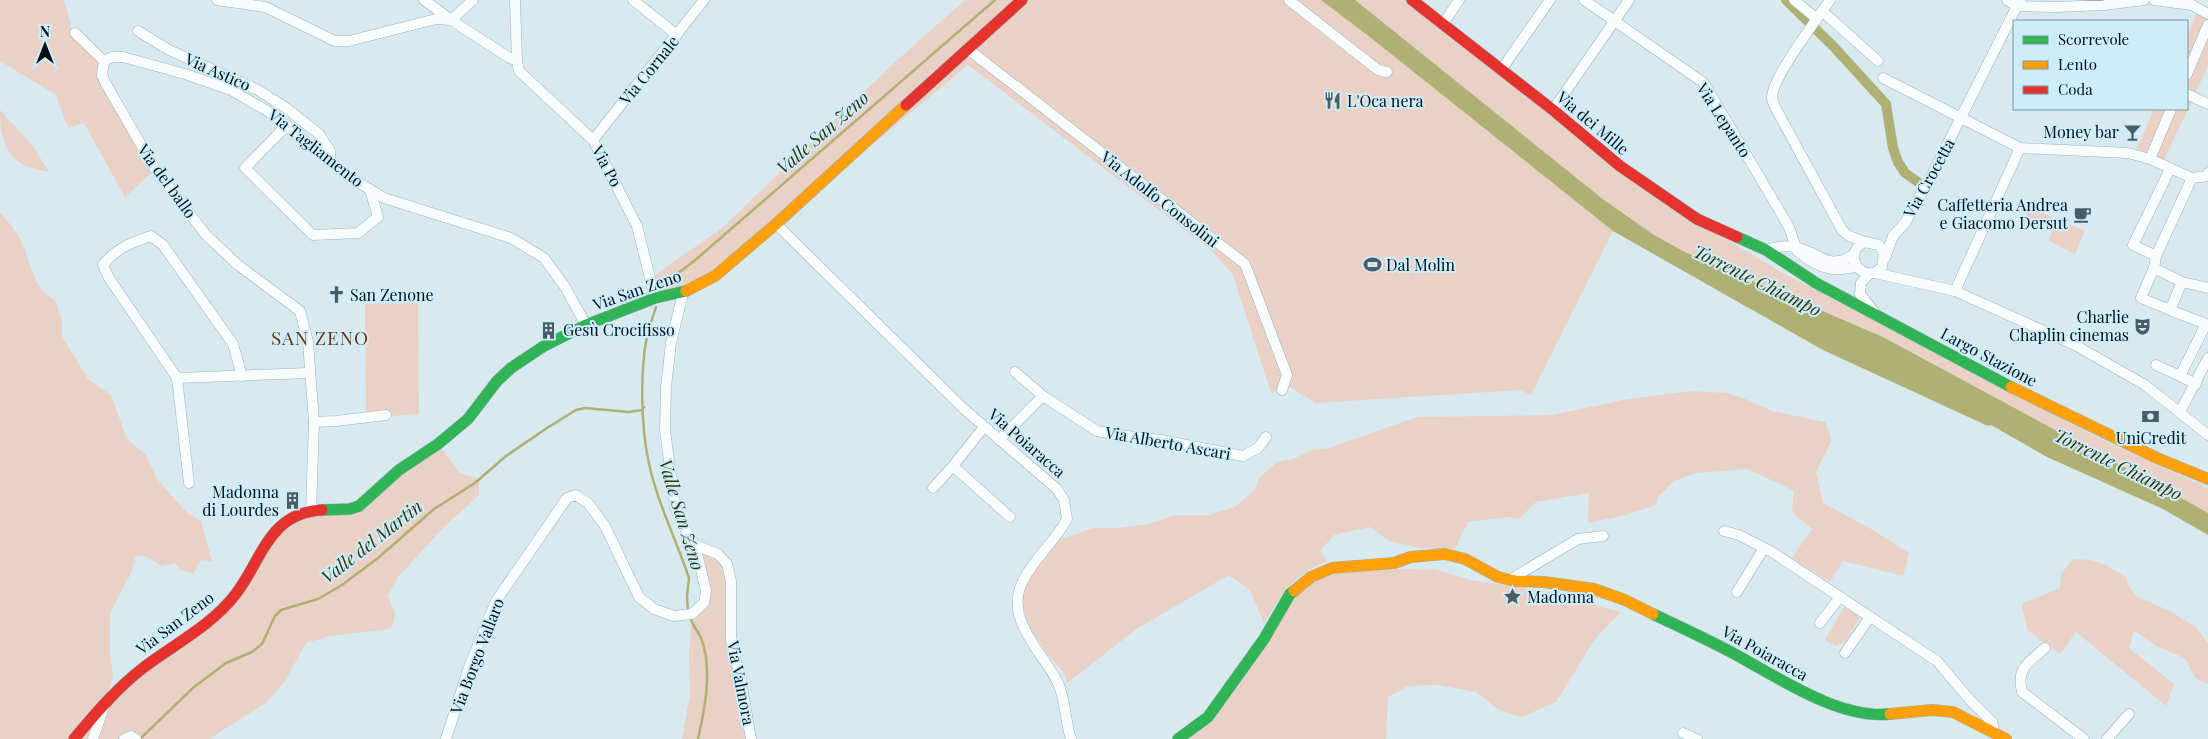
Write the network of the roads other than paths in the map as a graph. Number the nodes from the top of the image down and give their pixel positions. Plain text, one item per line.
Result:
1 (217, 0) edge
2 (424, 0) edge
3 (473, 0) edge
4 (515, 0) edge
5 (633, 0) edge
6 (704, 0) edge
7 (1022, 0) edge
8 (1288, 0) edge
9 (1412, 0) edge
10 (1459, 0) edge
11 (1550, 0) edge
12 (1584, 0) edge
13 (1629, 0) edge
14 (1794, 0) edge
15 (1830, 0) edge
16 (2007, 0) edge
17 (2144, 0) edge
18 (2154, 0) edge
19 (2019, 3) edge
20 (2194, 3) edge
21 (2208, 14) edge
22 (1820, 15) junction
23 (451, 20) junction
24 (1614, 21) junction
25 (1443, 24) junction
26 (2208, 25) edge
27 (138, 31) dead end
28 (75, 33) dead end
29 (677, 35) junction
30 (969, 50) junction
31 (104, 60) junction
32 (516, 61) junction
33 (1878, 61) dead end
34 (1502, 70) junction
35 (1387, 72) dead end
36 (2188, 72) edge
37 (1884, 78) dead end
38 (2188, 94) edge
39 (2208, 104) edge
40 (1552, 110) junction
41 (2171, 110) edge
42 (1962, 118) junction
43 (288, 125) junction
44 (592, 140) junction
45 (2020, 148) junction
46 (2150, 159) junction
47 (330, 162) junction
48 (2170, 169) junction
49 (2208, 173) edge
50 (2192, 178) junction
51 (370, 190) junction
52 (776, 224) junction
53 (1790, 230) junction
54 (1893, 236) junction
55 (1867, 242) junction
56 (1782, 246) junction
57 (1798, 248) junction
58 (1766, 250) junction
59 (1853, 255) junction
60 (2156, 256) junction
61 (1885, 260) junction
62 (1856, 267) junction
63 (2154, 268) junction
64 (1872, 273) junction
65 (1900, 279) junction
66 (2182, 282) junction
67 (2208, 288) edge
68 (1955, 290) junction
69 (683, 293) junction
70 (655, 298) junction
71 (2170, 310) junction
72 (1877, 315) junction
73 (586, 326) junction
74 (2208, 358) edge
75 (2156, 365) dead end
76 (1015, 372) dead end
77 (310, 373) junction
78 (242, 376) junction
79 (2180, 376) junction
80 (177, 378) junction
81 (2196, 384) junction
82 (1282, 390) dead end
83 (1043, 396) junction
84 (2180, 412) junction
85 (386, 415) dead end
86 (314, 422) junction
87 (984, 427) junction
88 (2199, 429) junction
89 (2208, 435) edge
90 (1266, 438) dead end
91 (999, 440) junction
92 (2208, 445) edge
93 (953, 466) junction
94 (2207, 477) edge
95 (189, 483) dead end
96 (933, 488) dead end
97 (310, 511) junction
98 (1010, 517) dead end
99 (1724, 531) dead end
100 (1603, 536) dead end
101 (695, 545) junction
102 (1764, 548) junction
103 (1510, 580) junction
104 (1737, 592) dead end
105 (1840, 597) junction
106 (1870, 617) junction
107 (1820, 623) dead end
108 (2045, 648) dead end
109 (1844, 653) dead end
110 (105, 703) junction
111 (2129, 714) dead end
112 (1683, 733) dead end
113 (1996, 733) junction
114 (74, 739) edge
115 (93, 739) edge
116 (446, 739) edge
117 (751, 739) edge
118 (1071, 739) edge
119 (1178, 739) edge
120 (1698, 739) edge
121 (2006, 739) edge
122 (2084, 739) edge
123 (2107, 739) edge

1 - 23 street
2 - 23 street, Via Po
3 - 23 street
4 - 32 street
5 - 29 street
6 - 29 street, Via Cornale
7 - 30 street, Via San Zeno
8 - 35 street
9 - 25 street, Via dei Mille
10 - 25 street
11 - 34 street
12 - 24 street, Via Lepanto
13 - 24 street
14 - 22 street
15 - 22 street
16 - 19 street
17 - 19 street
18 - 20 street
19 - 42 street, Via Crocetta
20 - 21 street
22 - 33 street
22 - 55 street
23 - 32 street, Via Po
24 - 40 street
24 - 53 street, Via Lepanto
25 - 34 street, Via dei Mille
26 - 36 street
27 - 47 street, Via Astico
28 - 31 street
29 - 44 street, Via Cornale
30 - 52 street, Via San Zeno
30 - 82 street, Via Adolfo Consolini
31 - 43 street, Via Tagliamento
31 - 77 street, Via del ballo
32 - 44 street, Via Po
34 - 40 street, Via dei Mille
37 - 42 street
38 - 39 street
40 - 58 street, Via dei Mille
41 - 46 street
42 - 45 street
42 - 54 street, Via Crocetta
43 - 47 street, Via Tagliamento
43 - 51 street
44 - 70 street, Via Po
45 - 46 street
45 - 68 street
46 - 48 street
47 - 51 street, Via Tagliamento
48 - 50 street
48 - 60 street
49 - 50 street
50 - 60 street
51 - 73 street, Via Tagliamento
52 - 69 street, Via San Zeno
52 - 87 street, Via Poiaracca
53 - 56 street
53 - 57 street, Via Lepanto
54 - 55 street, Via Crocetta
54 - 61 street, Via Crocetta
55 - 59 street
55 - 61 street
56 - 57 street
56 - 58 street
57 - 59 street
57 - 62 street
58 - 72 street, Largo Stazione
59 - 62 street
60 - 63 street
61 - 64 street
61 - 65 street
62 - 64 street
63 - 66 street
63 - 71 street
64 - 65 street
64 - 72 street
65 - 68 street
66 - 67 street
66 - 71 street
68 - 84 street
69 - 70 street, Via San Zeno
69 - 101 street
70 - 73 street, Via San Zeno
71 - 79 street
72 - 94 street, Largo Stazione
73 - 97 street, Via San Zeno
74 - 81 street
75 - 79 street
76 - 83 street, Via Alberto Ascari
77 - 78 street
77 - 86 street
78 - 80 street
78 - 80 street
79 - 81 street
80 - 95 street
81 - 84 street
83 - 90 street, Via Alberto Ascari
83 - 91 street
84 - 88 street
85 - 86 street
86 - 97 street
87 - 91 street, Via Poiaracca
87 - 93 street
88 - 89 street
88 - 92 street
91 - 118 street, Via Poiaracca
93 - 96 street
93 - 98 street
97 - 110 street, Via San Zeno
99 - 102 street
100 - 103 street
101 - 116 street, Via Borgo Vallaro
101 - 117 street, Via Valmora
102 - 104 street
102 - 105 street
103 - 113 street, Via Poiaracca
103 - 119 street, Via Poiaracca
105 - 106 street
105 - 107 street
106 - 109 street
106 - 113 street
108 - 122 street
110 - 114 street, Via San Zeno
110 - 115 street
111 - 123 street
112 - 120 street
113 - 121 street, Via Poiaracca

